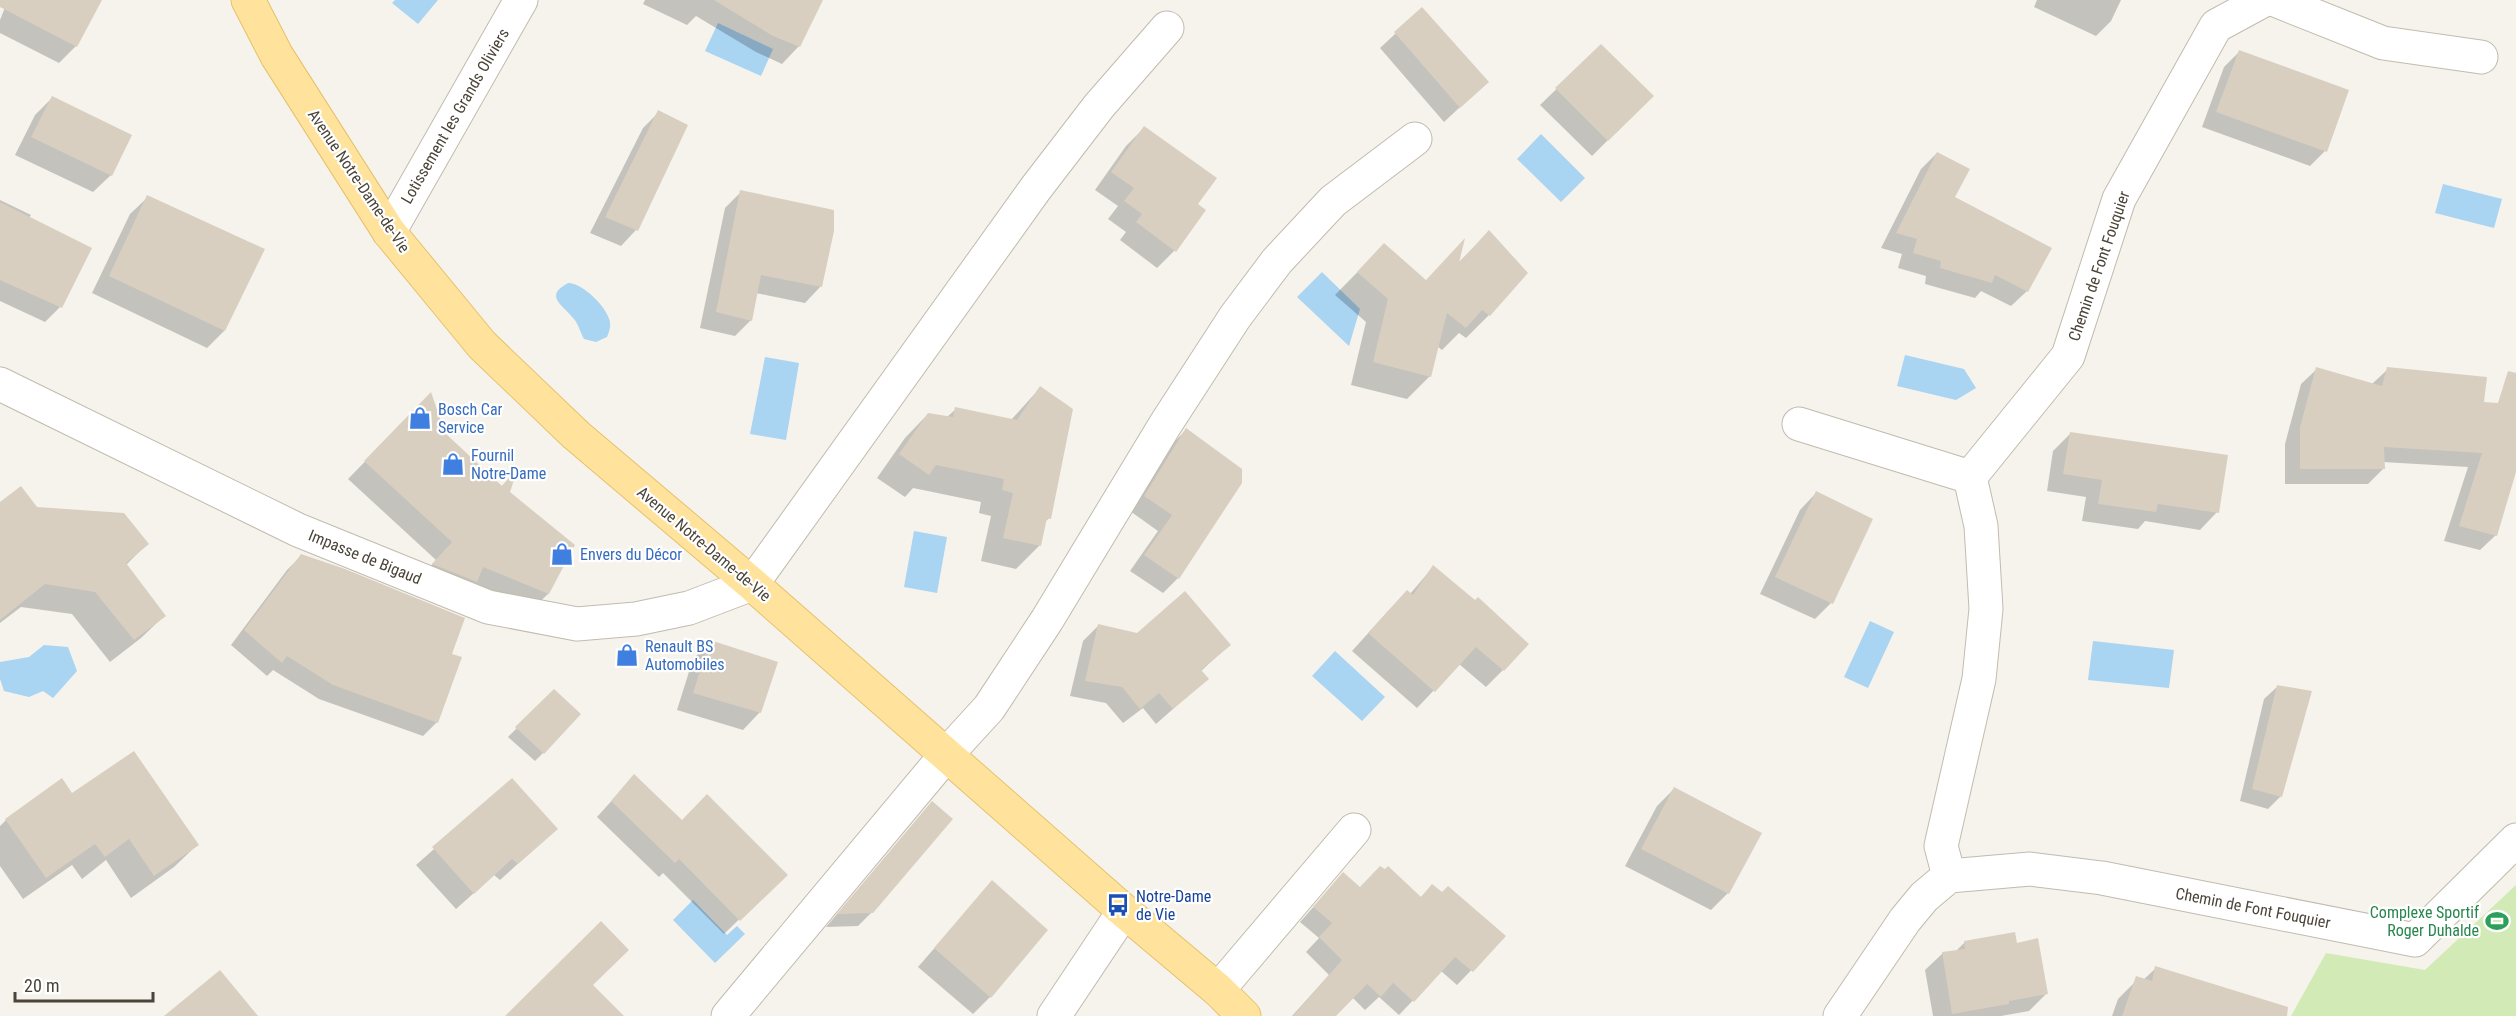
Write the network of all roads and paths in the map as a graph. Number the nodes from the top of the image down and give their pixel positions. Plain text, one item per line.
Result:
1 (248, 0) edge
2 (521, 0) edge
3 (2264, 0) edge
4 (2275, 0) edge
5 (1167, 28) dead end
6 (2481, 57) dead end
7 (1415, 139) dead end
8 (389, 232) junction
9 (0, 384) edge
10 (1799, 424) dead end
11 (1970, 477) junction
12 (752, 584) junction
13 (946, 755) junction
14 (1354, 830) dead end
15 (2516, 840) edge
16 (1949, 876) junction
17 (1124, 911) junction
18 (1218, 990) junction
19 (728, 1016) edge
20 (1054, 1016) edge
21 (1244, 1016) edge
22 (1840, 1016) edge

1 - 8 main road, Avenue Notre-Dame-de-Vie
2 - 8 street, Lotissement les Grands Oliviers
3 - 11 street, Chemin de Font Fouquier
4 - 6 street
5 - 12 street
7 - 13 street
8 - 12 main road, Avenue Notre-Dame-de-Vie
9 - 12 street, Impasse de Bigaud
10 - 11 street
11 - 16 street
12 - 13 main road, Avenue Notre-Dame-de-Vie
13 - 17 main road, Avenue Notre-Dame-de-Vie
13 - 19 street
14 - 18 street
15 - 16 street, Chemin de Font Fouquier
16 - 22 street
17 - 18 main road, Avenue Notre-Dame-de-Vie
17 - 20 street
18 - 21 main road, Avenue Notre-Dame-de-Vie

